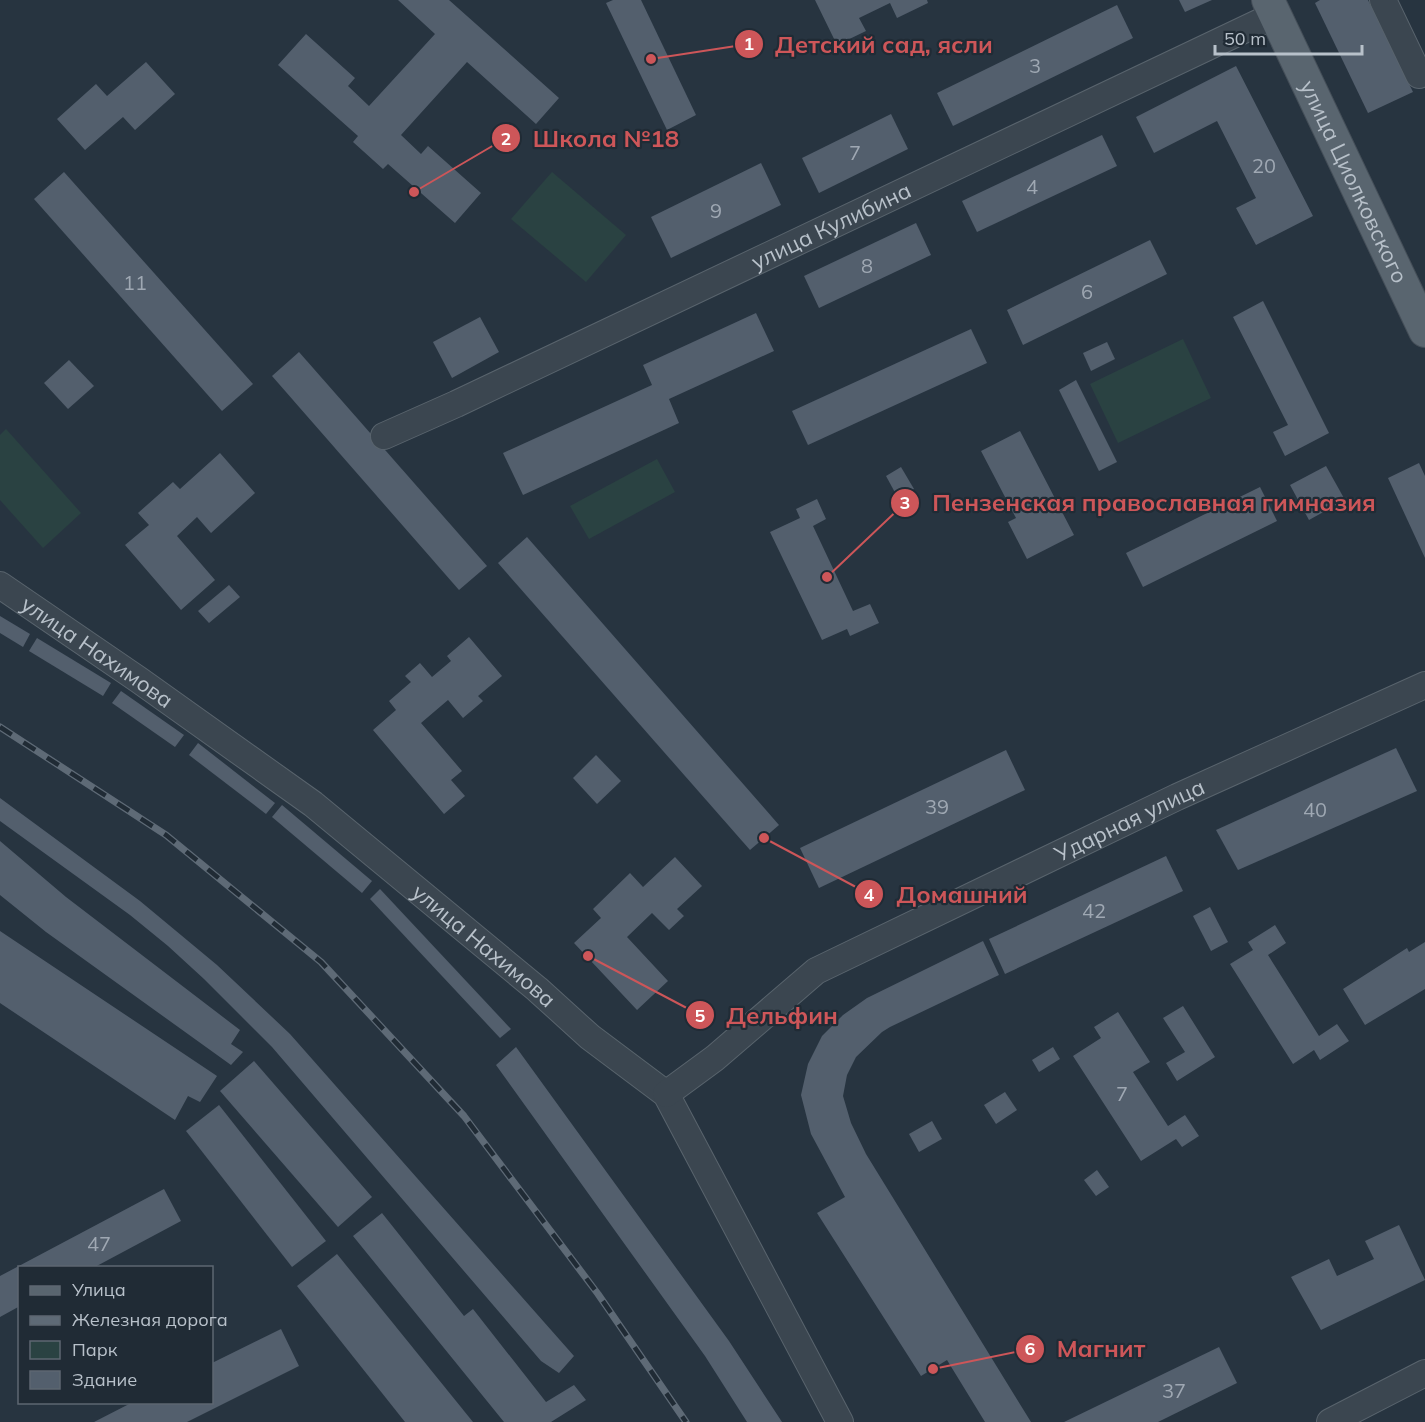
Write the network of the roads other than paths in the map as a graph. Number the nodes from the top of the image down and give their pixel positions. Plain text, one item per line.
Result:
1 (1383, 0) edge
2 (1272, 8) edge
3 (1419, 75) dead end
4 (1422, 317) edge
5 (384, 436) dead end
6 (0, 585) edge
7 (1425, 685) edge
8 (666, 1094) junction
9 (1425, 1373) edge
10 (840, 1422) edge
11 (1330, 1422) edge

1 - 3 street
2 - 4 main road, улица Циолковского
2 - 5 street, улица Кулибина
6 - 8 street, улица Нахимова
7 - 8 street, Ударная улица
8 - 10 street, улица Нахимова
9 - 11 street

